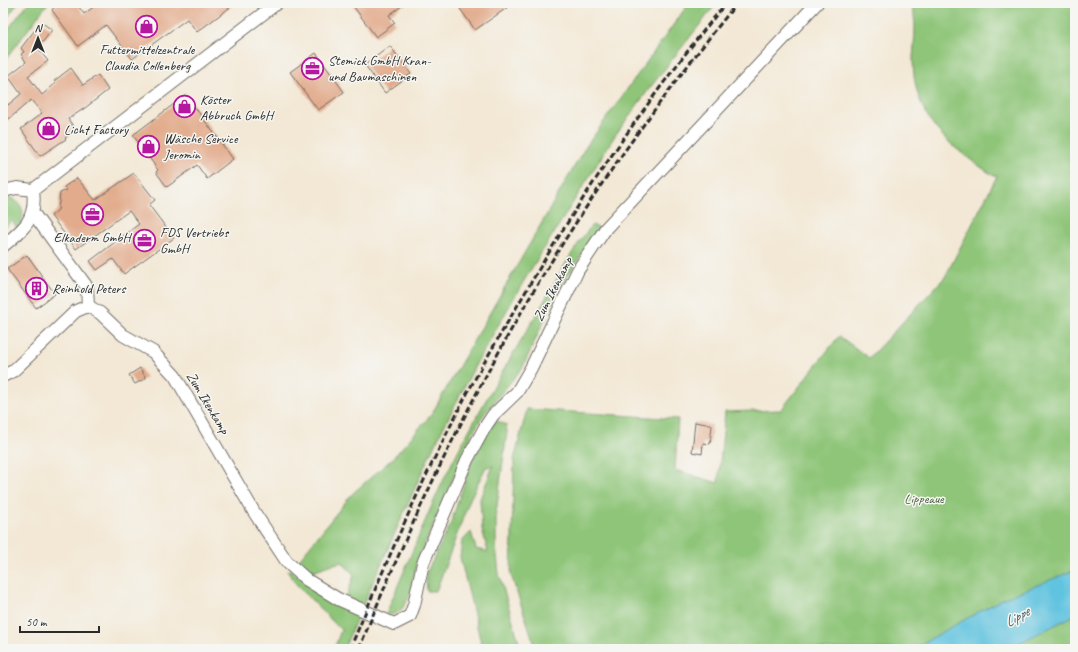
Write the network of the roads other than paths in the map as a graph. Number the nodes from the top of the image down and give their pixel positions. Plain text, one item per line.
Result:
1 (817, 3) edge
2 (275, 4) edge
3 (33, 190) junction
4 (3, 191) edge
5 (33, 213) junction
6 (3, 246) edge
7 (88, 306) junction
8 (3, 376) edge

1 - 7 street, Zum Ikenkamp
2 - 3 street
3 - 4 street
3 - 5 street
5 - 6 street
5 - 7 street
7 - 8 street

